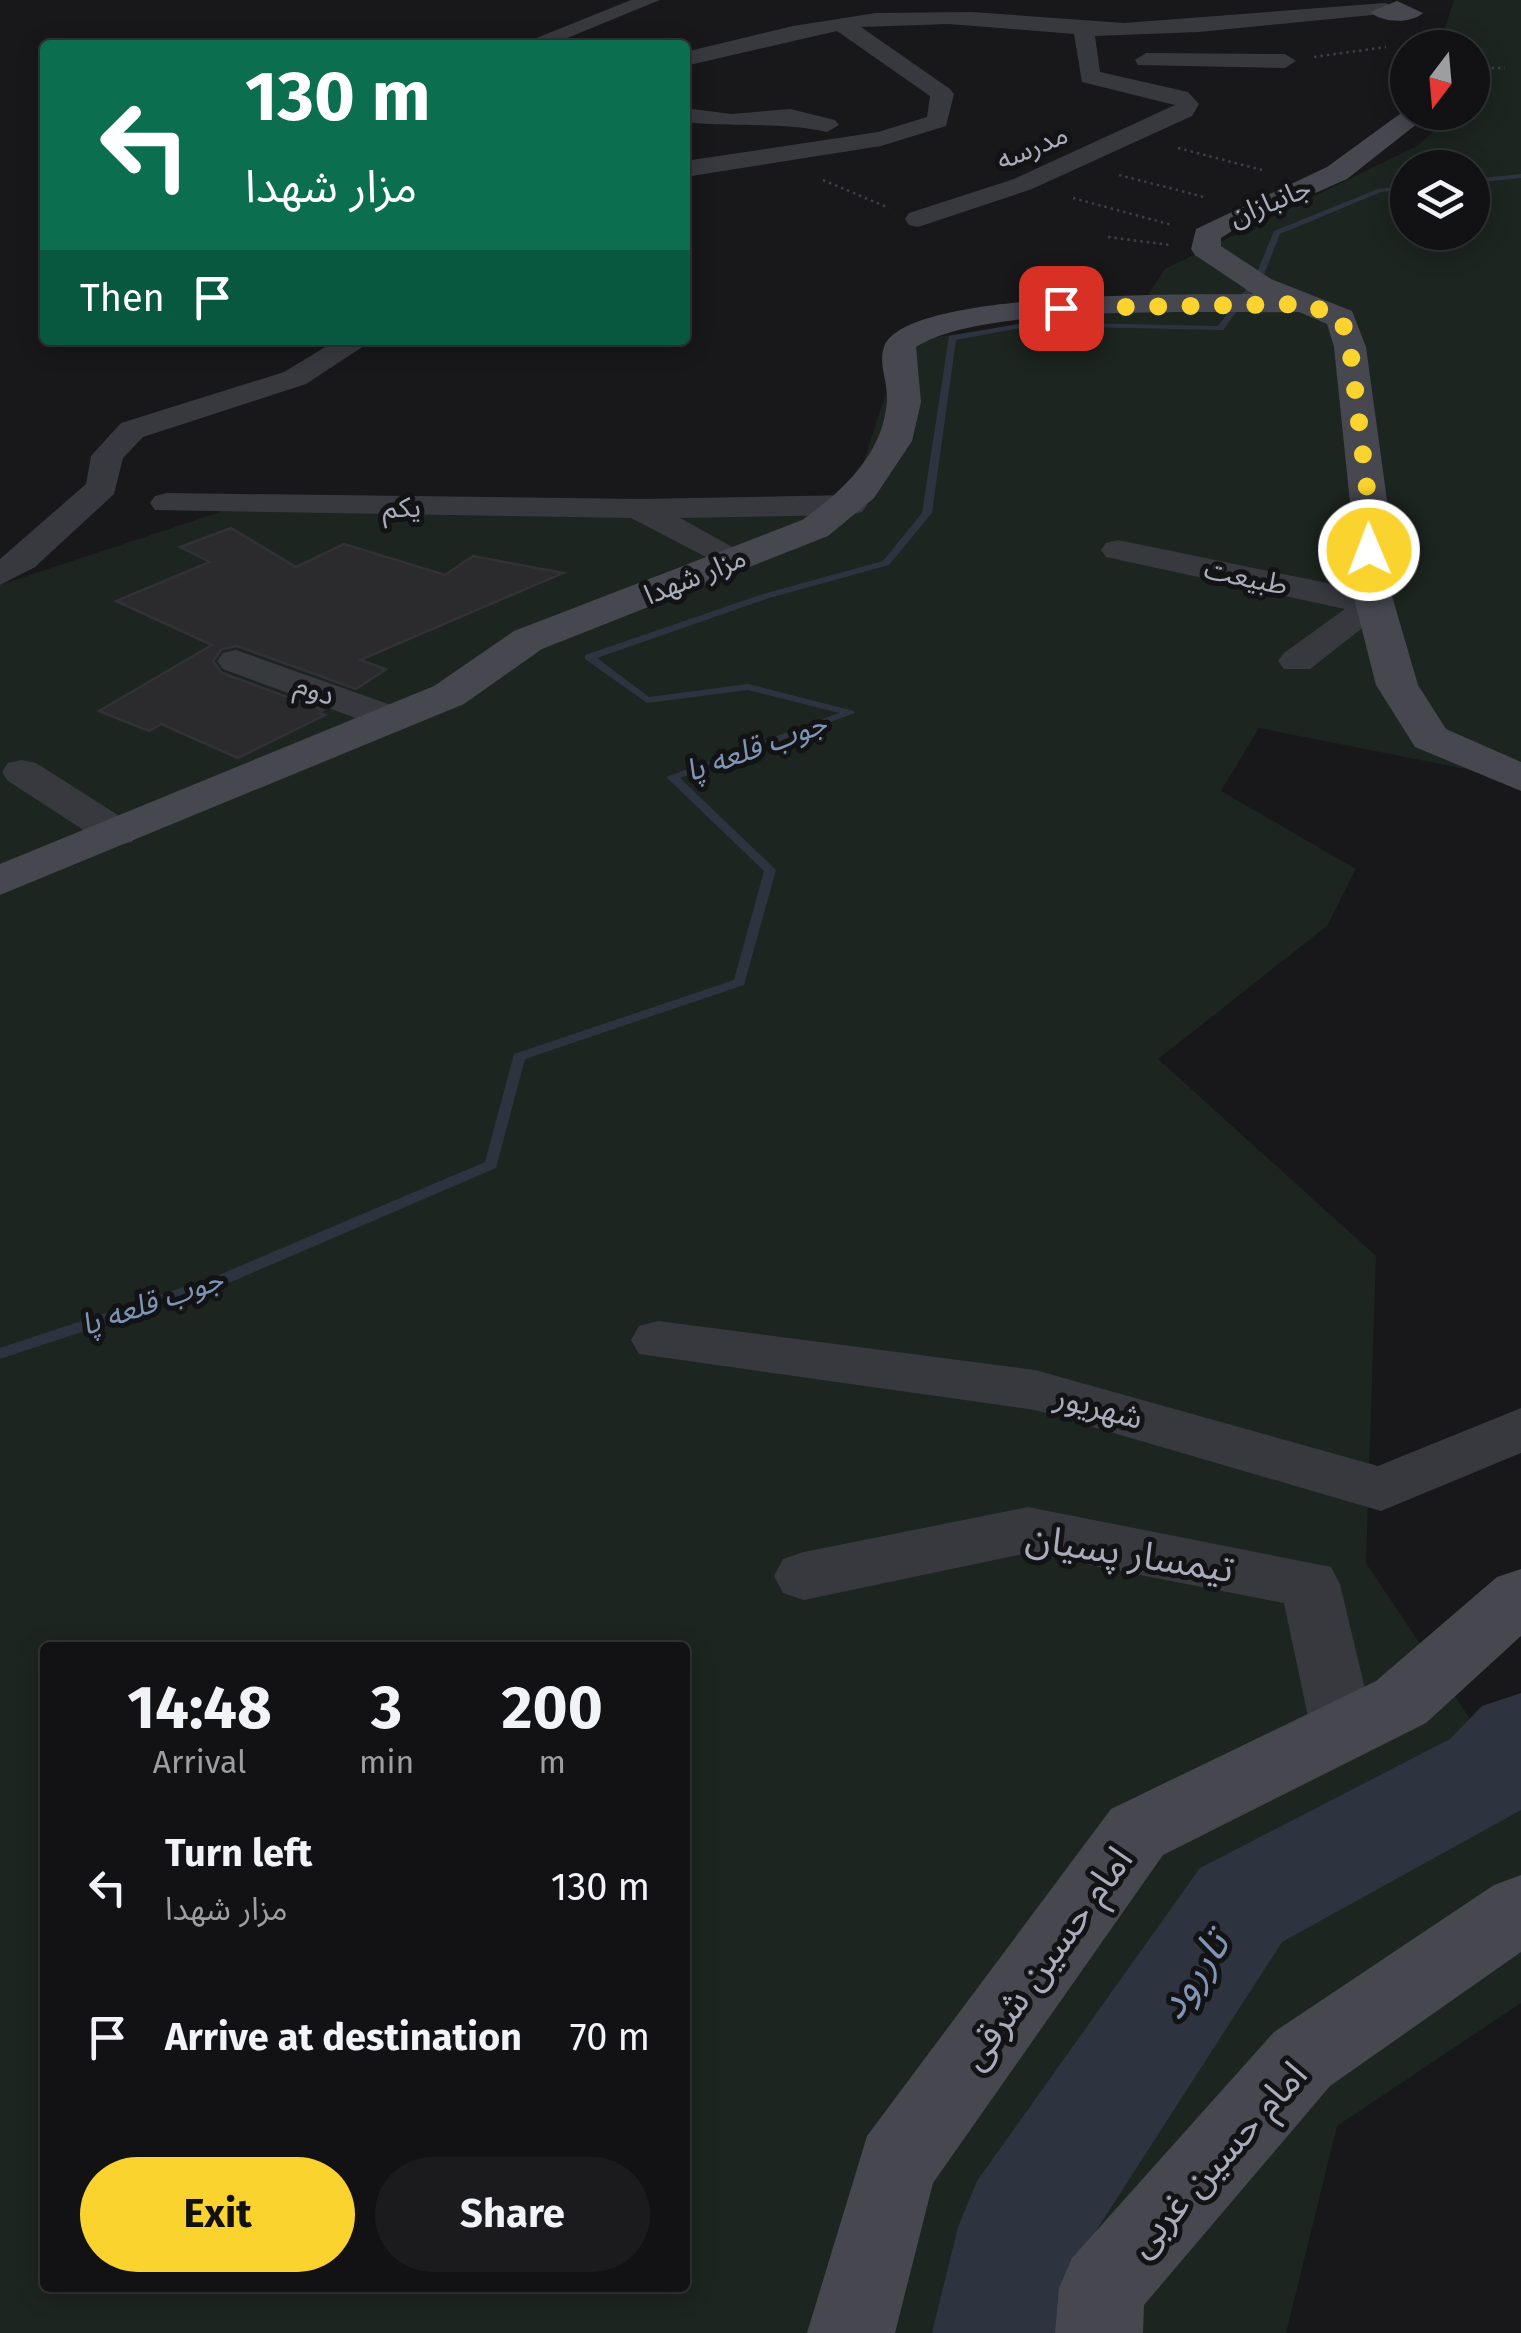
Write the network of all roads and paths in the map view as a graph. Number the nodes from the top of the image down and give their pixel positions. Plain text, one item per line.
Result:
1 (650, 0) edge
2 (846, 0) edge
3 (1226, 0) edge
4 (1403, 8) edge
5 (843, 26) junction
6 (1095, 26) junction
7 (543, 40) edge
8 (1390, 46) edge
9 (889, 55) junction
10 (690, 56) edge
11 (690, 57) edge
12 (850, 59) dead end
13 (1086, 59) junction
14 (1285, 61) joint
15 (1490, 68) edge
16 (1505, 68) dead end
17 (718, 75) dead end
18 (690, 78) edge
19 (696, 115) edge
20 (1396, 130) edge
21 (1129, 136) junction
22 (802, 149) junction
23 (1073, 163) junction
24 (690, 168) edge
25 (1023, 184) junction
26 (1317, 184) junction
27 (1258, 211) junction
28 (918, 219) joint
29 (1108, 238) dead end
30 (1206, 242) junction
31 (1245, 294) junction
32 (350, 345) edge
33 (167, 503) dead end
34 (850, 505) junction
35 (638, 508) junction
36 (1118, 550) dead end
37 (733, 561) junction
38 (0, 574) edge
39 (1375, 604) junction
40 (236, 661) dead end
41 (1297, 661) dead end
42 (394, 719) junction
43 (22, 772) dead end
44 (1521, 778) edge
45 (117, 834) junction
46 (0, 881) edge
47 (658, 1340) dead end
48 (1521, 1429) edge
49 (804, 1576) dead end
50 (1521, 1596) edge
51 (1342, 1732) junction
52 (1521, 1908) edge
53 (851, 2333) edge
54 (1098, 2333) edge

1 - 7 street
2 - 10 street
3 - 6 street
4 - 6 street
5 - 6 street
5 - 9 street
5 - 11 street
6 - 13 street
8 - 14 path
9 - 12 street
9 - 22 street
13 - 14 street
13 - 21 street, مدرسه
15 - 16 path
17 - 18 street
19 - 22 street
20 - 26 street, جانبازان
21 - 23 street, مدرسه
21 - 26 path
22 - 24 street
22 - 28 path
23 - 25 street, مدرسه
23 - 27 path
25 - 28 street, مدرسه
25 - 30 path
26 - 27 street, جانبازان
27 - 30 street, جانبازان
29 - 30 path
30 - 31 street, جانبازان
31 - 34 street, مزار شهدا
31 - 39 street, جانبازان
32 - 38 street
33 - 35 street, یکم
34 - 35 street, یکم
34 - 37 street, مزار شهدا
35 - 37 street, یکم
36 - 39 street, طبیعت
37 - 42 street, مزار شهدا
39 - 41 street
39 - 44 street, جانبازان
40 - 42 street, دوم
42 - 45 street, مزار شهدا
43 - 45 street
45 - 46 street, مزار شهدا
47 - 48 street, شهریور
49 - 51 street, تیمسار پسیان
50 - 51 street, امام حسین شرقی
51 - 53 street, امام حسین شرقی
52 - 54 street, امام حسین غربی

